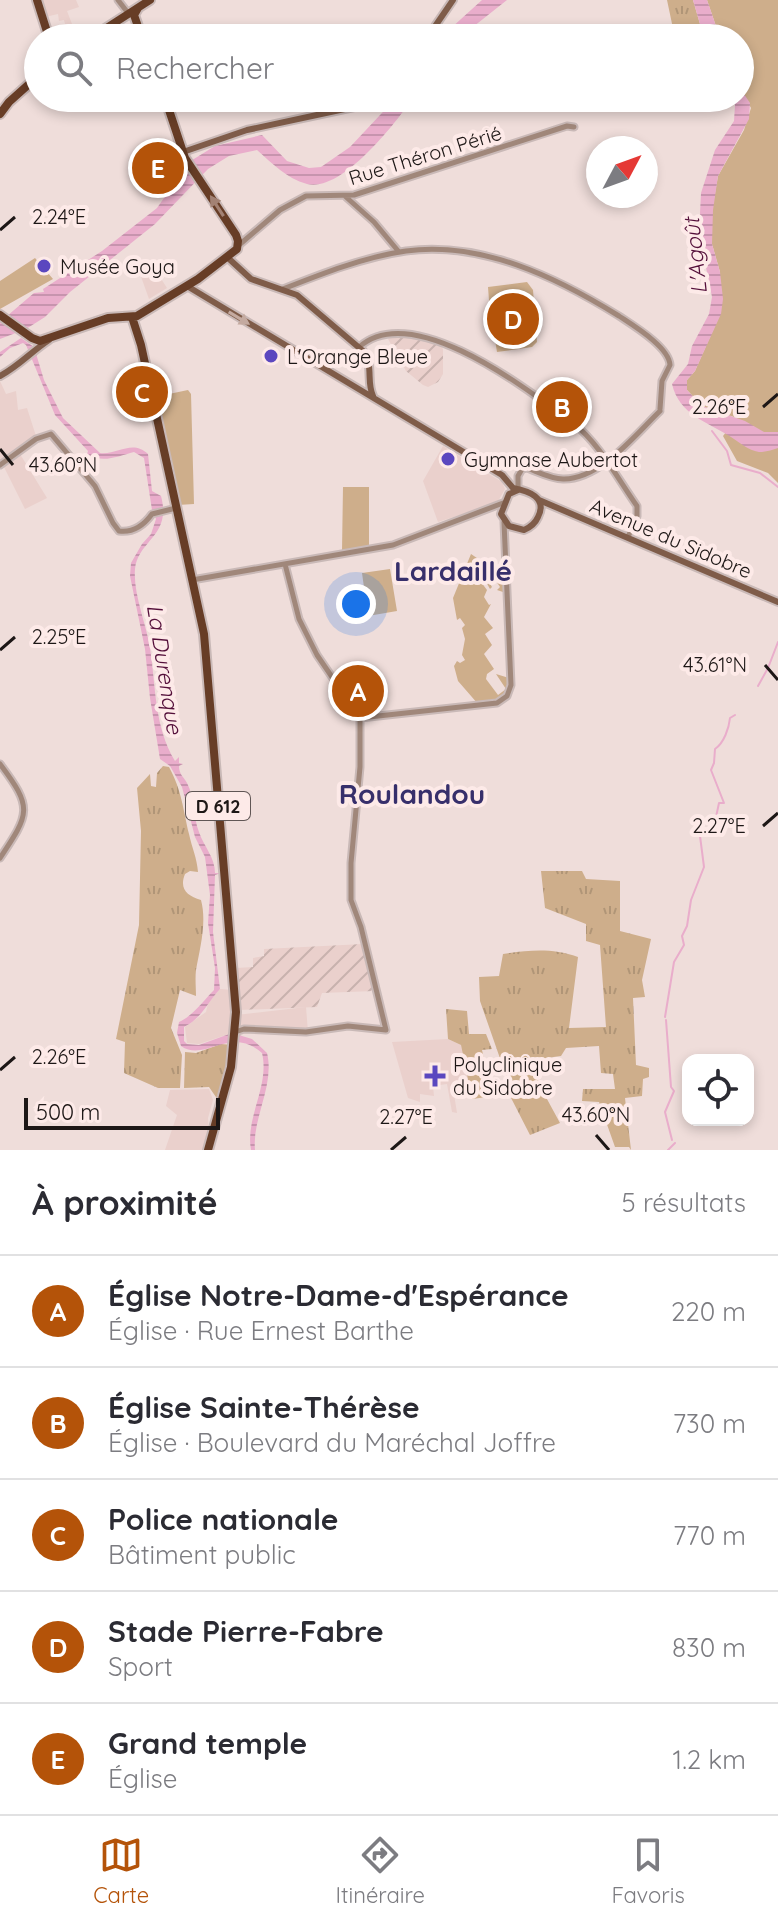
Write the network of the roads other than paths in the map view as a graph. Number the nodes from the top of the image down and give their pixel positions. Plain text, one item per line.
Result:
1 (37, 0) edge
2 (118, 0) edge
3 (453, 0) edge
4 (146, 2) edge
5 (128, 13) junction
6 (45, 24) edge
7 (112, 24) edge
8 (135, 24) edge
9 (136, 24) edge
10 (437, 24) edge
11 (24, 90) edge
12 (1, 112) edge
13 (170, 112) edge
14 (320, 112) edge
15 (574, 127) dead end
16 (183, 152) junction
17 (346, 196) junction
18 (237, 240) junction
19 (396, 251) junction
20 (227, 257) junction
21 (187, 286) junction
22 (283, 289) junction
23 (0, 315) edge
24 (129, 315) junction
25 (32, 338) junction
26 (52, 339) junction
27 (359, 347) junction
28 (35, 350) junction
29 (0, 376) edge
30 (370, 389) junction
31 (360, 390) junction
32 (382, 403) junction
33 (606, 461) junction
34 (0, 465) edge
35 (505, 478) junction
36 (520, 488) junction
37 (505, 500) junction
38 (539, 500) junction
39 (550, 504) junction
40 (176, 508) junction
41 (487, 510) junction
42 (541, 511) junction
43 (502, 517) junction
44 (513, 528) junction
45 (505, 534) junction
46 (628, 537) junction
47 (285, 564) junction
48 (192, 574) junction
49 (778, 602) edge
50 (360, 718) junction
51 (0, 764) edge
52 (0, 858) edge
53 (236, 1016) junction
54 (249, 1030) junction
55 (235, 1033) junction
56 (208, 1150) edge

1 - 6 main road
2 - 5 street
3 - 10 main road
4 - 5 main road
4 - 9 main road
5 - 7 main road
5 - 8 main road
11 - 12 main road
13 - 16 main road
14 - 16 main road
15 - 17 street, Rue Théron Périé
18 -> 16 main road
17 - 18 street, Rue Théron Périé
17 - 19 street
18 - 20 main road
19 - 22 street
19 - 33 street
20 - 21 main road
20 - 22 main road
21 - 24 main road
21 -> 31 main road
22 - 27 main road
23 - 25 main road
24 - 26 main road
24 - 40 main road, D 612
25 - 26 main road
25 - 28 main road
26 - 28 main road
27 - 30 main road
27 - 33 street
28 - 29 main road
30 - 31 main road
30 - 32 main road
31 - 32 main road
32 - 35 main road
33 - 36 street
33 - 46 street
34 - 40 street
35 - 36 main road
35 - 37 main road
36 - 37 main road
36 - 38 main road
37 - 41 street
37 - 43 main road
38 - 39 main road, Avenue du Sidobre
38 - 42 main road
39 - 42 main road
39 - 46 main road, Avenue du Sidobre
40 - 48 main road, D 612
41 - 43 street
41 - 47 street
42 - 44 main road
43 - 44 main road
43 - 45 street
44 - 45 street
45 - 50 street
46 - 49 main road, Avenue du Sidobre
47 - 48 street
47 - 50 street
48 - 53 main road, D 612
50 - 54 street
51 - 52 street
53 - 54 street
53 - 55 main road, D 612
54 - 55 street
55 - 56 main road, D 612

